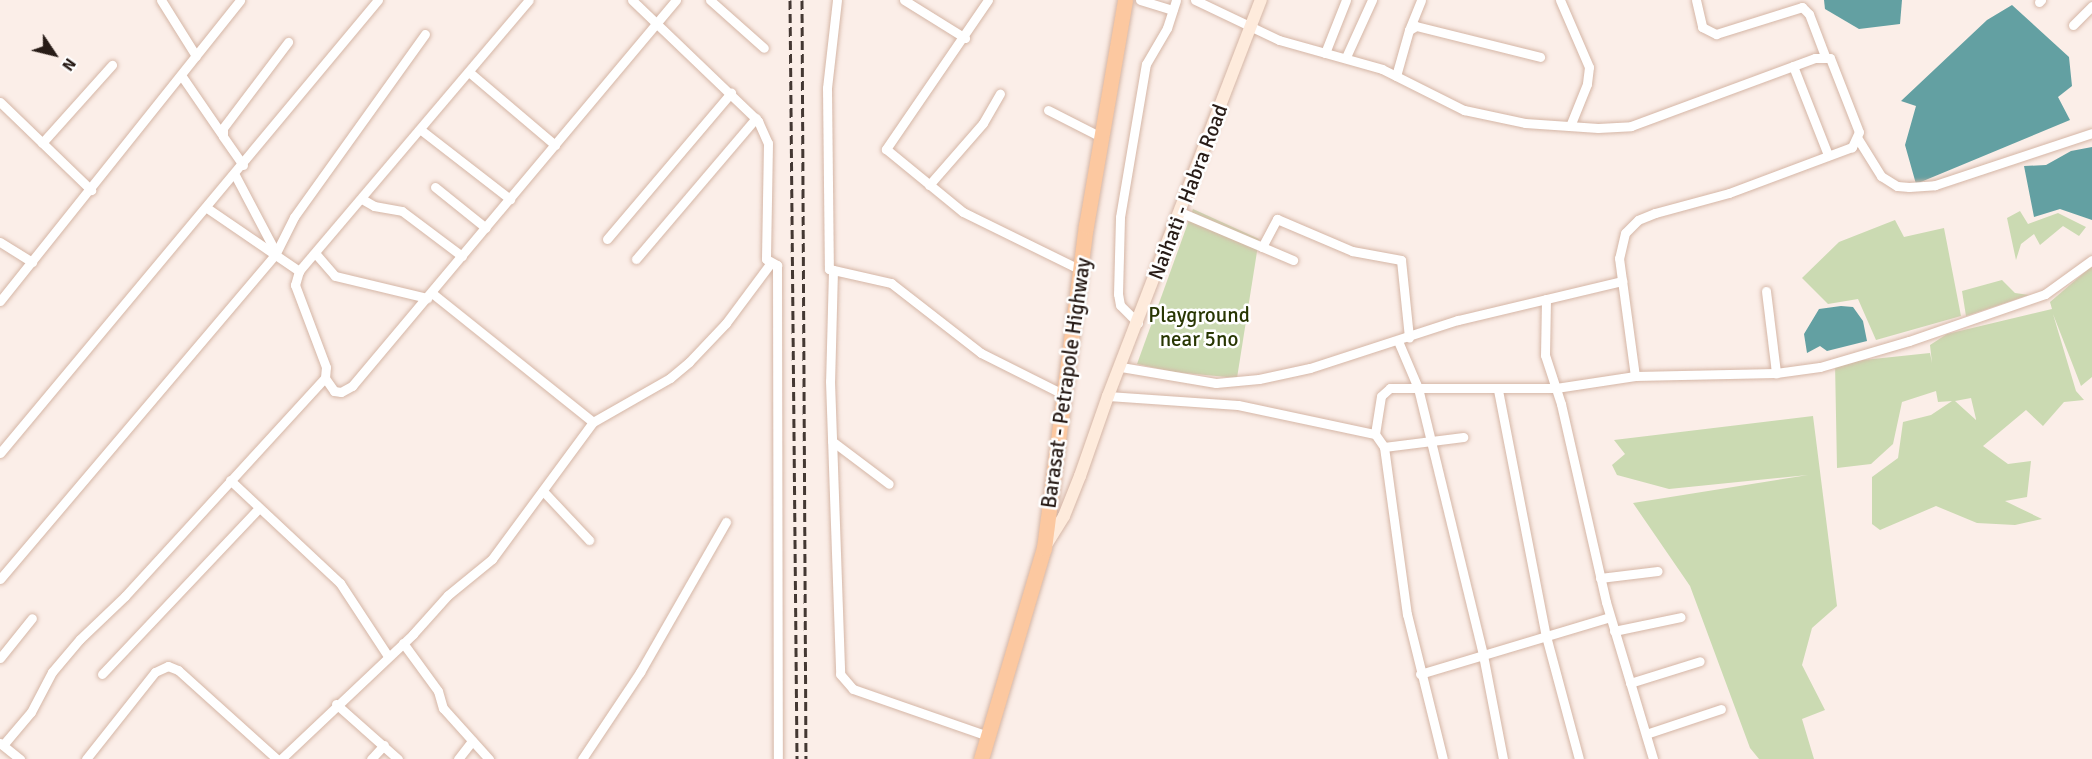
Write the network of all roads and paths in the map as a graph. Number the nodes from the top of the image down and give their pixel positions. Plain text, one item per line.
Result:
1 (161, 0) edge
2 (240, 0) edge
3 (378, 0) edge
4 (529, 0) edge
5 (632, 0) edge
6 (676, 0) edge
7 (710, 0) edge
8 (837, 0) edge
9 (904, 0) edge
10 (988, 0) edge
11 (1125, 0) edge
12 (1140, 0) edge
13 (1195, 0) edge
14 (1261, 0) edge
15 (1346, 0) edge
16 (1372, 0) edge
17 (1420, 0) edge
18 (1560, 0) edge
19 (1696, 0) edge
20 (2089, 4) edge
21 (1174, 5) edge
22 (657, 23) junction
23 (2073, 25) dead end
24 (1251, 27) junction
25 (1409, 30) junction
26 (425, 34) dead end
27 (966, 38) junction
28 (288, 42) dead end
29 (764, 48) dead end
30 (1324, 53) junction
31 (196, 56) junction
32 (1825, 56) junction
33 (1346, 57) junction
34 (1540, 57) dead end
35 (112, 65) dead end
36 (1793, 66) junction
37 (469, 72) junction
38 (181, 75) junction
39 (1395, 76) junction
40 (731, 93) junction
41 (1000, 93) dead end
42 (0, 102) edge
43 (1048, 110) dead end
44 (756, 118) junction
45 (1570, 126) junction
46 (421, 130) junction
47 (2092, 133) edge
48 (223, 136) junction
49 (1101, 137) junction
50 (1858, 140) junction
51 (42, 144) junction
52 (555, 145) junction
53 (1828, 155) junction
54 (243, 165) junction
55 (235, 175) junction
56 (929, 185) junction
57 (435, 187) dead end
58 (91, 190) junction
59 (362, 199) junction
60 (510, 199) junction
61 (207, 208) junction
62 (1180, 212) junction
63 (486, 228) junction
64 (607, 239) dead end
65 (0, 242) edge
66 (1262, 247) junction
67 (315, 253) junction
68 (276, 254) junction
69 (462, 256) junction
70 (636, 259) dead end
71 (1293, 260) dead end
72 (2092, 260) edge
73 (32, 262) junction
74 (770, 264) junction
75 (833, 270) junction
76 (1081, 270) junction
77 (299, 271) junction
78 (1622, 281) junction
79 (1766, 291) dead end
80 (429, 296) junction
81 (1546, 299) junction
82 (0, 301) edge
83 (1138, 323) junction
84 (1409, 338) junction
85 (1398, 342) junction
86 (1121, 367) junction
87 (1776, 373) junction
88 (1635, 376) junction
89 (325, 378) junction
90 (1418, 388) junction
91 (1556, 388) junction
92 (1498, 390) junction
93 (1063, 394) junction
94 (1107, 396) junction
95 (592, 422) junction
96 (1375, 434) junction
97 (1463, 437) dead end
98 (832, 441) junction
99 (1428, 442) junction
100 (1384, 447) junction
101 (0, 453) edge
102 (230, 480) junction
103 (889, 484) dead end
104 (544, 492) junction
105 (259, 508) junction
106 (726, 522) dead end
107 (589, 540) dead end
108 (1044, 548) junction
109 (1658, 571) dead end
110 (1600, 578) junction
111 (0, 579) edge
112 (1610, 617) junction
113 (1682, 617) dead end
114 (32, 618) dead end
115 (1614, 631) junction
116 (1546, 636) junction
117 (404, 642) junction
118 (1483, 655) junction
119 (388, 656) junction
120 (0, 658) edge
121 (1700, 661) dead end
122 (102, 674) dead end
123 (1420, 674) junction
124 (1630, 683) junction
125 (336, 704) junction
126 (1720, 709) dead end
127 (1646, 734) junction
128 (988, 736) junction
129 (472, 741) junction
130 (1, 744) edge
131 (384, 745) junction
132 (20, 759) edge
133 (86, 759) edge
134 (279, 759) edge
135 (371, 759) edge
136 (398, 759) edge
137 (458, 759) edge
138 (489, 759) edge
139 (582, 759) edge
140 (778, 759) edge
141 (981, 759) edge
142 (1443, 759) edge
143 (1503, 759) edge
144 (1579, 759) edge
145 (1653, 759) edge

1 - 31 street
2 - 31 street
3 - 54 street
4 - 37 street
5 - 22 street
6 - 22 street
7 - 29 street
8 - 75 street
9 - 27 street
10 - 27 street
11 - 49 highway, Barasat - Petrapole Highway
12 - 21 street
13 - 24 street
14 - 24 main road, Naihati - Habra Road
15 - 30 street
16 - 33 street
17 - 25 street
18 - 45 street
19 - 32 street
20 - 23 street
21 - 83 street
22 - 40 street
22 - 52 street
24 - 30 street
24 - 62 main road, Naihati - Habra Road
25 - 34 street
25 - 39 street
26 - 68 street
27 - 56 street
28 - 48 street
30 - 33 street
31 - 38 street
32 - 36 street
32 - 50 street
33 - 39 street
35 - 51 street
36 - 45 street
36 - 53 street
37 - 46 street
37 - 52 street
38 - 48 street
38 - 58 street
39 - 45 street
40 - 44 street
40 - 64 street
41 - 56 street
42 - 51 street
43 - 49 street
44 - 70 street
44 - 74 street
46 - 59 street
46 - 60 street
47 - 50 street
48 - 54 street
49 - 76 highway, Barasat - Petrapole Highway
50 - 53 street
51 - 58 street
52 - 60 street
53 - 78 street
54 - 55 street
55 - 61 street
55 - 68 street
56 - 76 street
57 - 63 street
58 - 73 street
59 - 67 street
59 - 69 street
60 - 63 street
61 - 68 street
61 - 101 street
62 - 66 street
62 - 83 main road, Naihati - Habra Road
63 - 69 street
65 - 73 street
66 - 71 street
66 - 84 street
67 - 77 street
67 - 80 street
68 - 77 street
68 - 111 street
69 - 80 street
72 - 87 street
73 - 82 street
74 - 95 street
74 - 140 street
75 - 93 street
75 - 98 street
76 - 93 highway, Barasat - Petrapole Highway
77 - 89 street
78 - 81 street
78 - 88 street
79 - 87 street
80 - 89 street
80 - 95 street
81 - 84 street
81 - 91 street
83 - 86 main road, Naihati - Habra Road
84 - 85 street
85 - 86 street
85 - 90 street
86 - 94 main road, Naihati - Habra Road
87 - 88 street
88 - 91 street
89 - 102 street
90 - 92 street
90 - 96 street
90 - 99 street
91 - 92 street
91 - 110 street
92 - 116 street
93 - 108 highway, Barasat - Petrapole Highway
94 - 96 street
94 - 108 main road, Naihati - Habra Road
95 - 104 street
96 - 100 street
97 - 99 street
98 - 103 street
98 - 128 street
99 - 100 street
99 - 118 street
100 - 123 street
102 - 105 street
102 - 130 street
104 - 107 street
104 - 117 street
105 - 119 street
105 - 122 street
106 - 139 street
108 - 128 highway, Barasat - Petrapole Highway
109 - 110 street
110 - 112 street
112 - 115 street
112 - 116 street
113 - 115 street
114 - 120 street
115 - 124 street
116 - 118 street
116 - 144 street
117 - 119 street
117 - 129 street
118 - 123 street
118 - 143 street
119 - 125 street
121 - 124 street
123 - 142 street
124 - 127 street
125 - 131 street
125 - 134 street
126 - 127 street
127 - 145 street
128 - 141 highway, Barasat - Petrapole Highway
129 - 137 street
129 - 138 street
130 - 132 street
131 - 135 street
131 - 136 street
133 - 134 street

